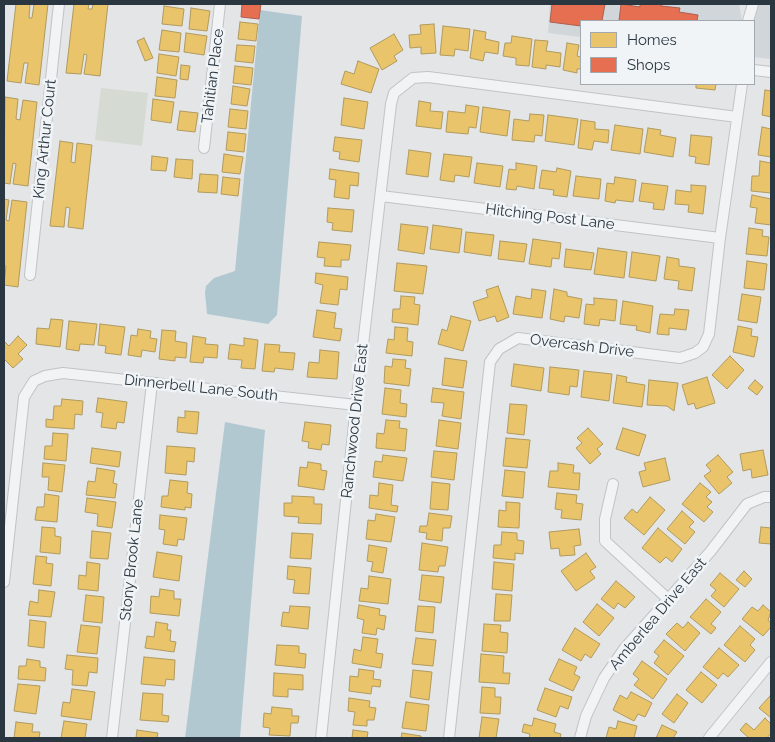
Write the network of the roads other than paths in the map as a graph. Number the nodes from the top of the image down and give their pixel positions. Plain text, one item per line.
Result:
1 (59, 4) edge
2 (220, 4) edge
3 (744, 4) edge
4 (753, 4) edge
5 (748, 20) edge
6 (748, 20) edge
7 (755, 70) edge
8 (771, 72) edge
9 (742, 85) edge
10 (736, 117) junction
11 (204, 148) dead end
12 (381, 196) junction
13 (720, 238) junction
14 (30, 274) dead end
15 (152, 383) junction
16 (356, 405) junction
17 (613, 484) dead end
18 (771, 497) edge
19 (4, 582) edge
20 (668, 599) junction
21 (771, 662) edge
22 (112, 738) edge
23 (321, 738) edge
24 (449, 738) edge
25 (580, 738) edge
26 (709, 738) edge

1 - 14 street, King Arthur Court
2 - 11 street, Tahitian Place
3 - 5 street
4 - 6 street
7 - 8 street
9 - 10 street, Overcash Drive
10 - 12 street, Ranchwood Drive East
10 - 13 street, Overcash Drive
12 - 13 street, Hitching Post Lane
12 - 16 street, Ranchwood Drive East
13 - 24 street, Overcash Drive
15 - 16 street, Dinnerbell Lane South
15 - 19 street, Dinnerbell Lane South
15 - 22 street, Stony Brook Lane
16 - 23 street, Ranchwood Drive East
17 - 20 street
18 - 20 street, Amberlea Drive East
20 - 25 street, Amberlea Drive East
21 - 26 street

